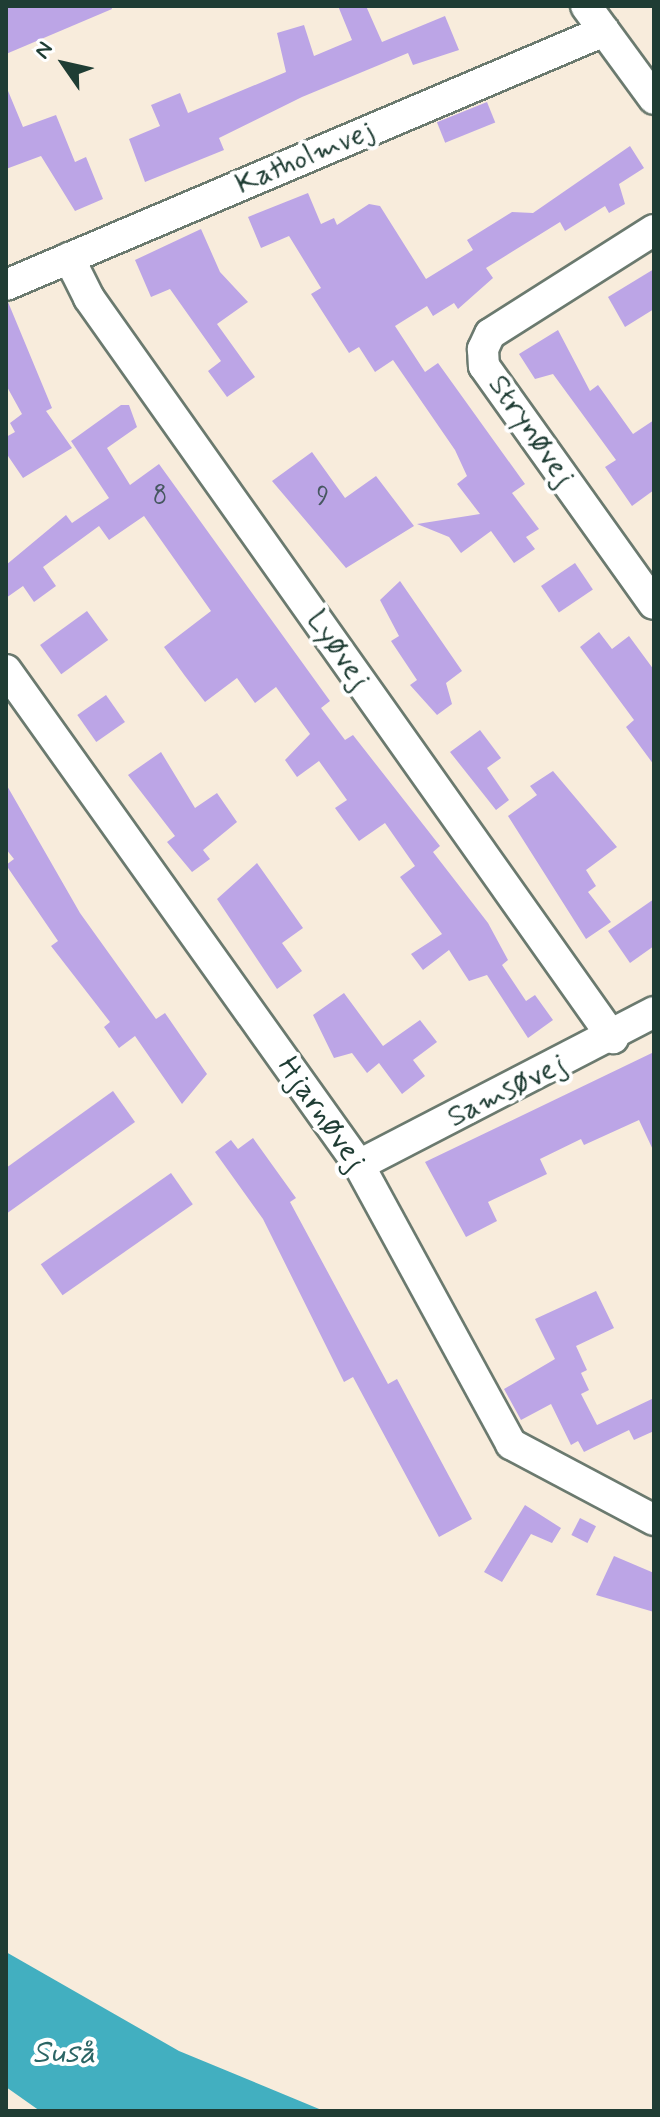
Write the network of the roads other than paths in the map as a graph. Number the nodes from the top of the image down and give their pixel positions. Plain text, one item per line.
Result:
1 (586, 6) edge
2 (604, 31) junction
3 (654, 99) edge
4 (654, 230) edge
5 (69, 258) junction
6 (6, 285) edge
7 (654, 604) edge
8 (6, 670) edge
9 (654, 1012) edge
10 (613, 1038) junction
11 (359, 1165) junction
12 (653, 1518) edge

1 - 2 street
2 - 3 street
2 - 5 street, Katholmvej
4 - 7 street, Strynøvej
5 - 6 street, Katholmvej
5 - 10 street, Lyøvej
8 - 11 street, Hjarnøvej
9 - 10 street, Samsøvej
10 - 11 street, Samsøvej
11 - 12 street, Hjarnøvej

